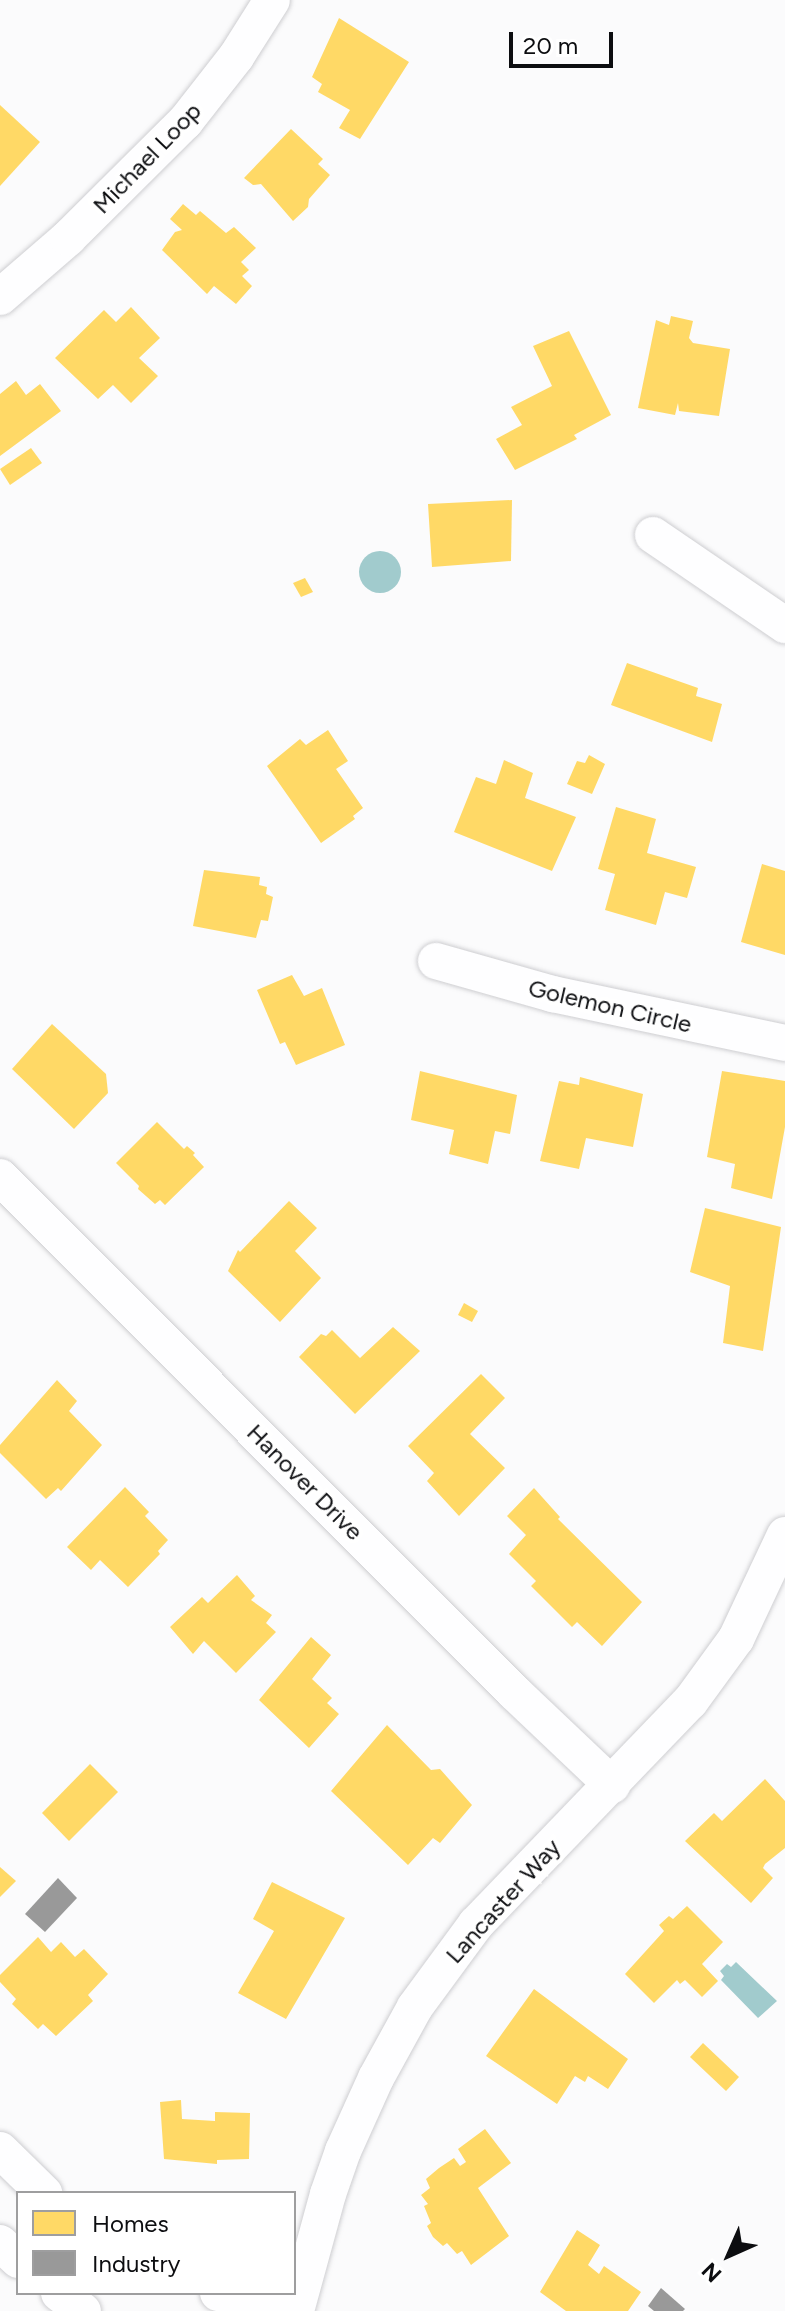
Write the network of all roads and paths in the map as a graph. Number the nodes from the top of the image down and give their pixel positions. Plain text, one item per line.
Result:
1 (272, 0) edge
2 (0, 297) edge
3 (653, 535) dead end
4 (785, 625) edge
5 (436, 961) dead end
6 (785, 1043) edge
7 (0, 1177) edge
8 (785, 1535) edge
9 (612, 1785) junction
10 (0, 2150) edge
11 (42, 2191) edge
12 (0, 2243) edge
13 (16, 2258) edge
14 (62, 2295) edge
15 (227, 2295) edge
16 (83, 2311) edge
17 (296, 2311) edge

1 - 2 street, Michael Loop
3 - 4 street
5 - 6 street, Golemon Circle
7 - 9 street, Hanover Drive
8 - 9 street, Lancaster Way
9 - 17 street, Lancaster Way
10 - 11 street
12 - 13 street
14 - 16 street
15 - 17 street

